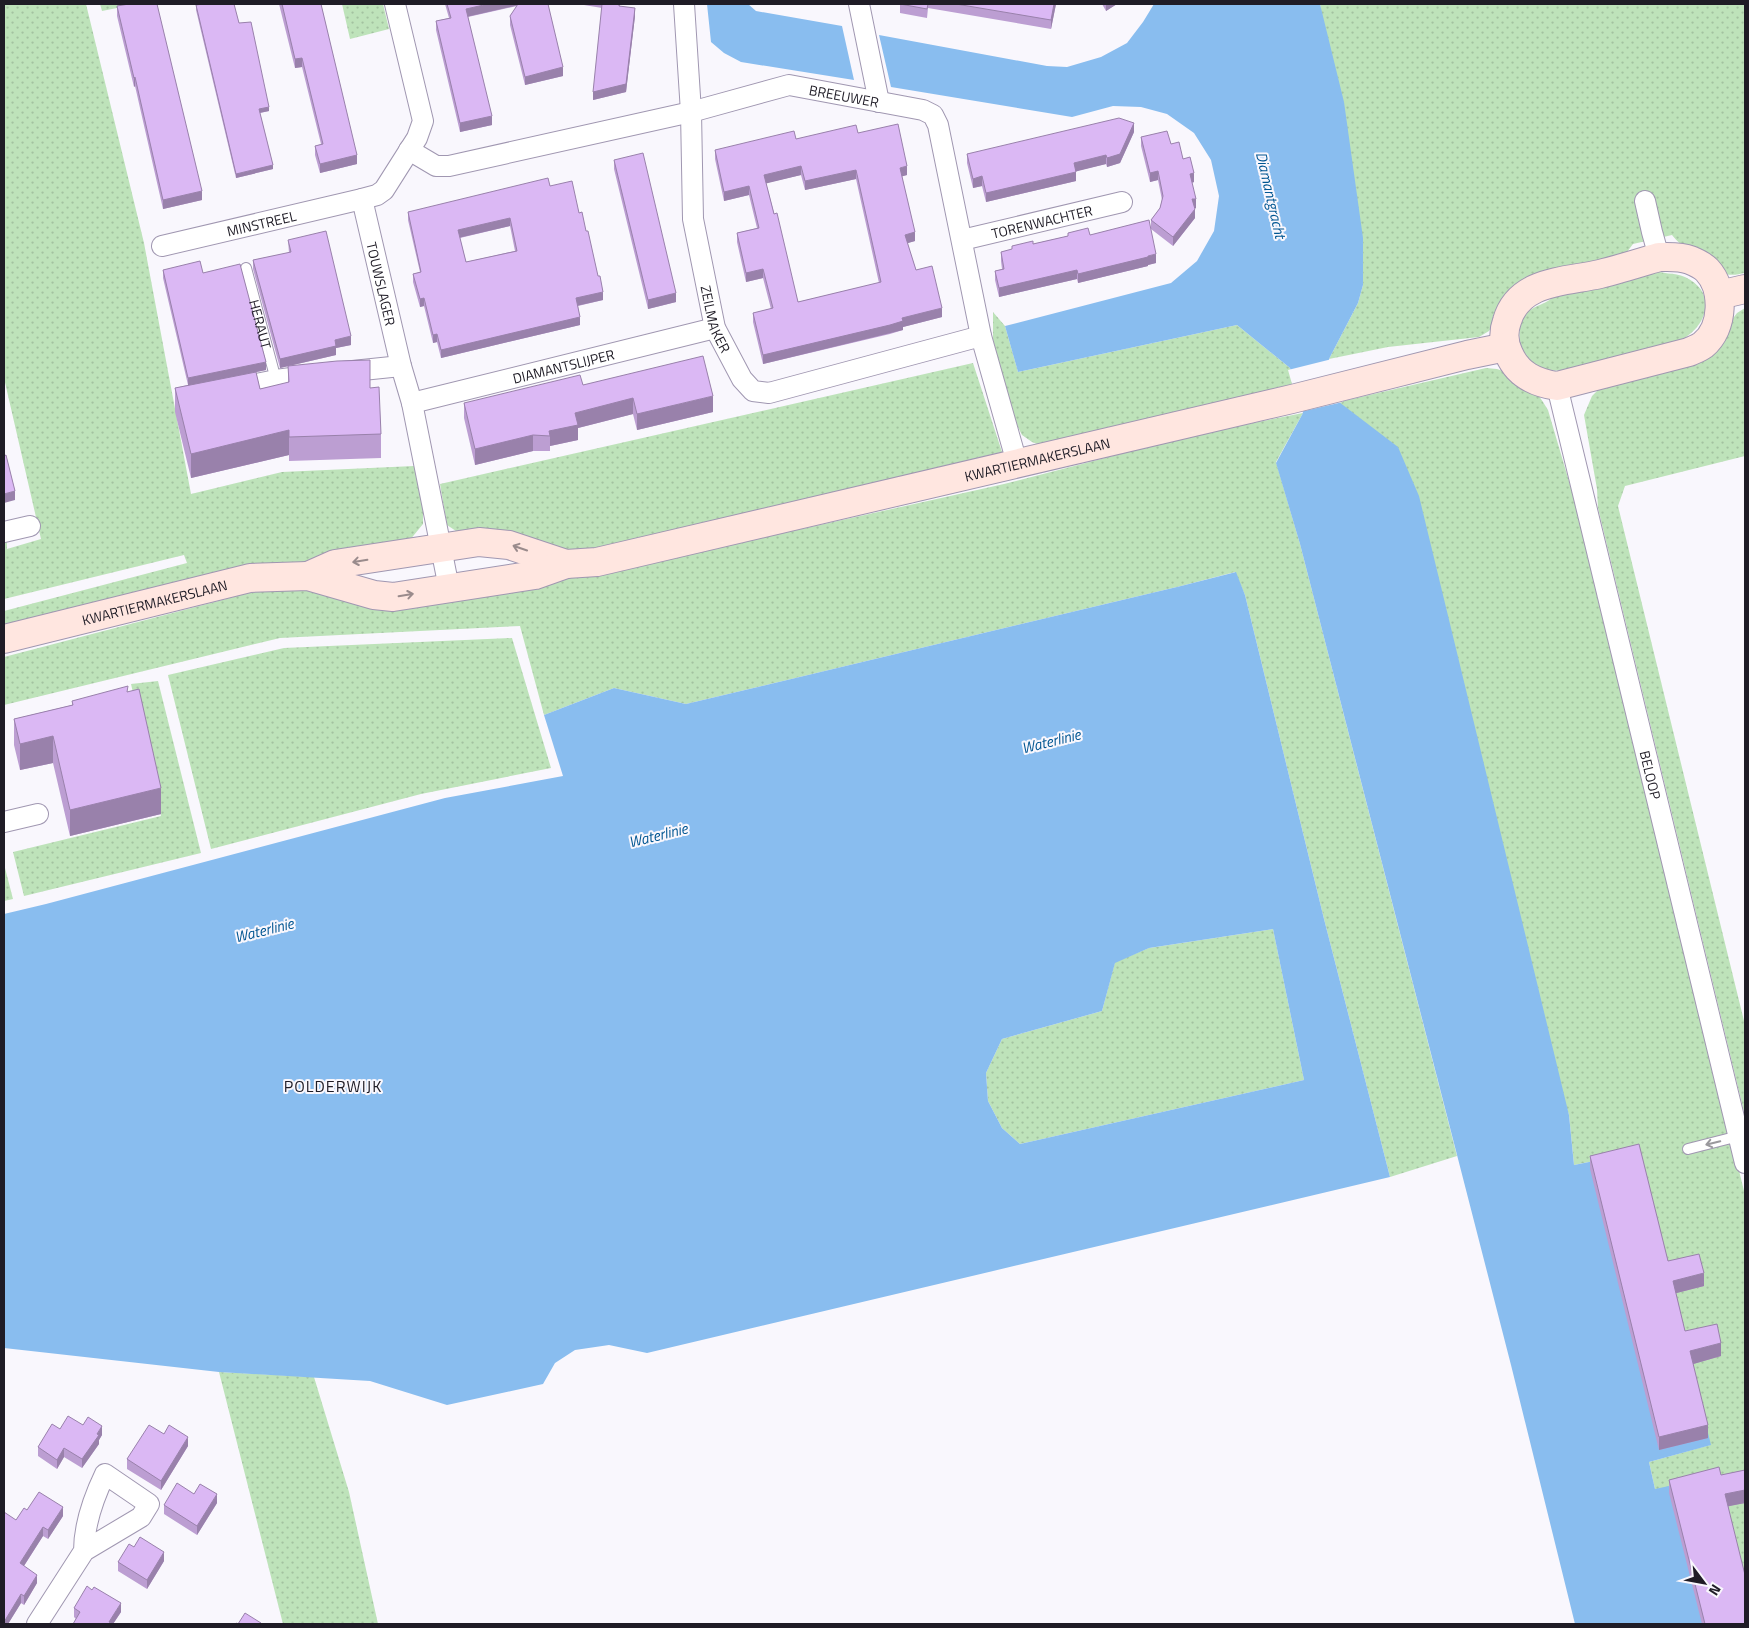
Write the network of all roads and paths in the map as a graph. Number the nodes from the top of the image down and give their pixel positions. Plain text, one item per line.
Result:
1 (395, 4) edge
2 (684, 4) edge
3 (859, 4) edge
4 (879, 102) junction
5 (691, 112) junction
6 (410, 150) junction
7 (362, 200) junction
8 (1645, 200) dead end
9 (1122, 202) dead end
10 (962, 240) junction
11 (162, 246) dead end
12 (1659, 258) junction
13 (246, 268) dead end
14 (1745, 289) edge
15 (1719, 295) junction
16 (715, 328) junction
17 (981, 336) junction
18 (1506, 347) junction
19 (402, 366) junction
20 (276, 380) junction
21 (1557, 386) junction
22 (212, 393) edge
23 (412, 402) junction
24 (1017, 463) junction
25 (30, 526) dead end
26 (4, 532) edge
27 (440, 548) junction
28 (566, 564) junction
29 (308, 576) junction
30 (449, 588) junction
31 (4, 639) edge
32 (38, 814) dead end
33 (4, 822) edge
34 (1739, 1136) junction
35 (1688, 1149) dead end
36 (1745, 1163) edge
37 (84, 1551) dead end
38 (37, 1624) edge

1 - 6 street
2 - 5 street, ZEILMAKER
3 - 4 street
4 - 5 street, BREEUWER
4 - 10 street, BREEUWER
5 - 6 street, BREEUWER
5 - 16 street, ZEILMAKER
6 - 7 street
7 - 11 street, MINSTREEL
7 - 19 street, TOUWSLAGER
8 - 12 street
9 - 10 street, TORENWACHTER
10 - 17 street, BREEUWER
12 - 15 main road
12 - 18 main road
13 - 20 lane, HERAUT
14 - 15 main road
15 - 21 main road
16 - 17 street, ZEILMAKER
16 - 23 street, DIAMANTSLIJPER
17 - 24 street, BREEUWER
18 - 21 main road
18 - 24 main road, KWARTIERMAKERSLAAN
19 - 20 street
19 - 23 street, TOUWSLAGER
20 - 22 street
21 - 34 street, BELOOP
23 - 27 street, TOUWSLAGER
24 - 28 main road, KWARTIERMAKERSLAAN
25 - 26 street
28 -> 27 main road, KWARTIERMAKERSLAAN
27 -> 29 main road, KWARTIERMAKERSLAAN
27 - 30 street, TOUWSLAGER
28 - 30 main road, KWARTIERMAKERSLAAN
29 -> 30 main road, KWARTIERMAKERSLAAN
29 - 31 main road, KWARTIERMAKERSLAAN
32 - 33 street
34 -> 35 lane
34 - 36 street, BELOOP
37 - 38 street

